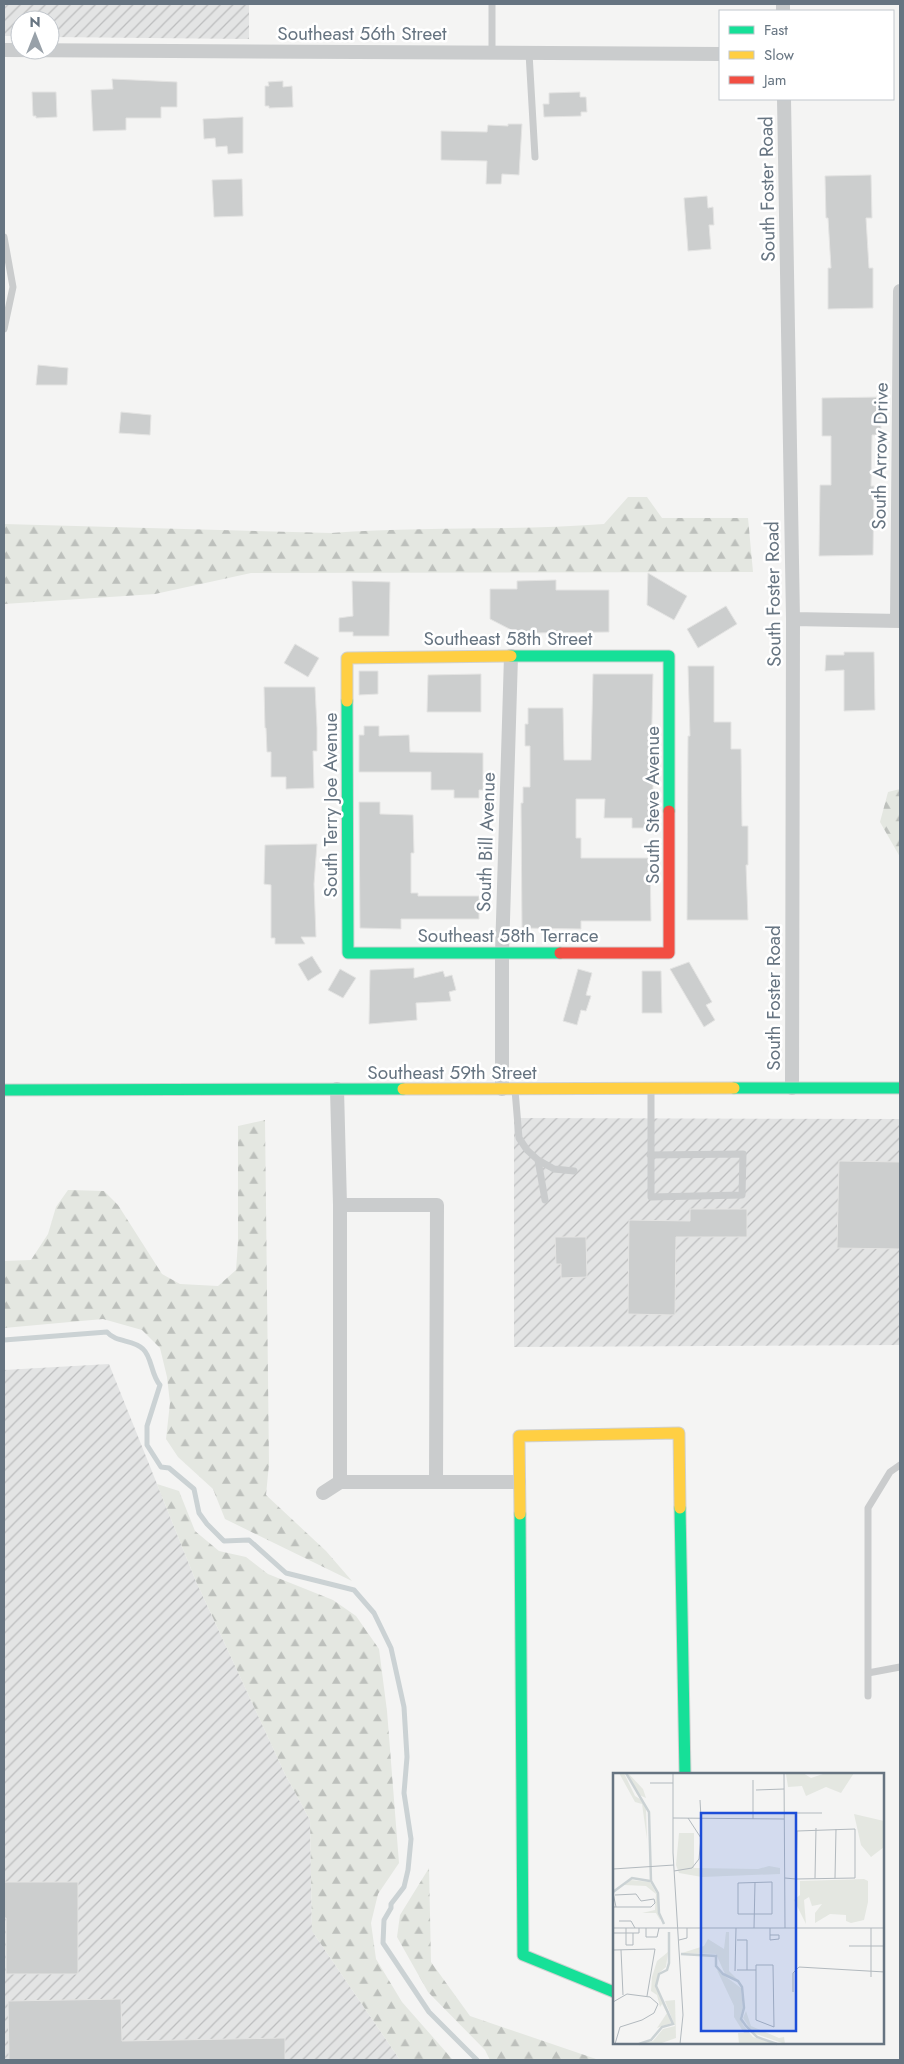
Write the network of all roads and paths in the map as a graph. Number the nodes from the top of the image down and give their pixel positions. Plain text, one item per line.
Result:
1 (492, 4) edge
2 (4, 50) edge
3 (492, 53) junction
4 (528, 53) junction
5 (719, 54) edge
6 (784, 100) edge
7 (535, 157) dead end
8 (4, 237) edge
9 (900, 291) edge
10 (4, 329) edge
11 (793, 619) junction
12 (899, 621) edge
13 (511, 656) junction
14 (669, 656) joint
15 (347, 658) joint
16 (348, 953) joint
17 (502, 953) junction
18 (669, 953) joint
19 (792, 1088) junction
20 (900, 1088) edge
21 (337, 1089) junction
22 (509, 1089) junction
23 (651, 1089) junction
24 (4, 1090) edge
25 (650, 1154) junction
26 (538, 1160) junction
27 (574, 1171) dead end
28 (545, 1200) dead end
29 (340, 1205) junction
30 (900, 1465) edge
31 (340, 1482) junction
32 (436, 1482) junction
33 (519, 1482) junction
34 (324, 1493) dead end
35 (900, 1667) edge
36 (868, 1672) junction
37 (868, 1696) dead end
38 (685, 1773) edge
39 (613, 1992) edge

1 - 3 lane
2 - 3 street, Southeast 56th Street
3 - 4 street, Southeast 56th Street
4 - 5 street, Southeast 56th Street
4 - 7 lane
6 - 11 street, South Foster Road
8 - 10 lane
9 - 12 street, South Arrow Drive
11 - 12 street
11 - 19 street, South Foster Road
13 - 14 street, Southeast 58th Street
13 - 15 street, Southeast 58th Street
13 - 17 street, South Bill Avenue
14 - 18 street, South Steve Avenue
15 - 16 street, South Terry Joe Avenue
16 - 17 street, Southeast 58th Terrace
17 - 18 street, Southeast 58th Terrace
17 - 22 street, South Bill Avenue
19 - 20 street, Southeast 59th Street
19 - 23 street, Southeast 59th Street
21 - 22 street, Southeast 59th Street
21 - 24 street, Southeast 59th Street
21 - 29 street
22 - 23 street, Southeast 59th Street
22 - 26 lane
23 - 25 lane
25 - 25 lane
26 - 27 lane
26 - 28 lane
29 - 31 street
29 - 32 street
30 - 36 lane
31 - 32 street
31 - 34 street
32 - 33 street
33 - 38 street
33 - 39 street
35 - 36 lane
36 - 37 lane

